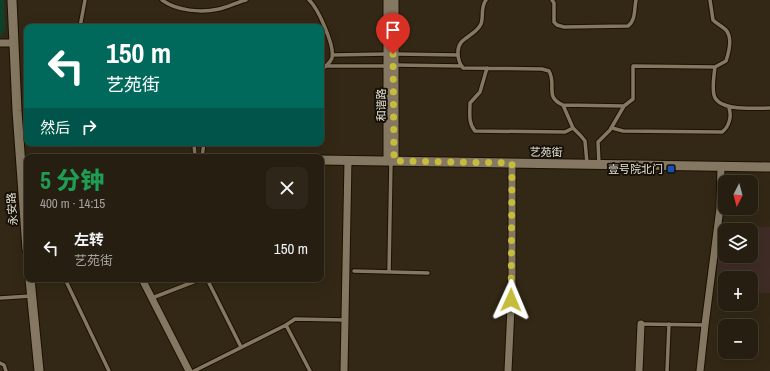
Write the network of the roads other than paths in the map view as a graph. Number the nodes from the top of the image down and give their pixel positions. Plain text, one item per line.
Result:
1 (12, 0) edge
2 (85, 0) edge
3 (162, 0) edge
4 (246, 0) edge
5 (309, 0) edge
6 (388, 0) edge
7 (394, 0) edge
8 (486, 0) edge
9 (552, 0) edge
10 (636, 0) edge
11 (710, 0) edge
12 (81, 24) edge
13 (323, 24) edge
14 (324, 27) edge
15 (14, 42) junction
16 (0, 43) edge
17 (390, 54) junction
18 (332, 55) junction
19 (458, 55) junction
20 (390, 65) junction
21 (325, 66) joint
22 (462, 66) junction
23 (715, 67) junction
24 (487, 68) junction
25 (563, 105) junction
26 (624, 106) junction
27 (729, 108) junction
28 (770, 108) edge
29 (574, 128) junction
30 (612, 128) junction
31 (324, 160) edge
32 (348, 160) junction
33 (391, 161) junction
34 (512, 163) junction
35 (587, 164) junction
36 (599, 164) junction
37 (721, 166) junction
38 (24, 167) edge
39 (770, 167) edge
40 (354, 271) dead end
41 (389, 272) junction
42 (428, 273) dead end
43 (30, 282) edge
44 (66, 282) edge
45 (144, 282) edge
46 (193, 282) edge
47 (208, 282) edge
48 (32, 296) junction
49 (0, 298) edge
50 (152, 298) junction
51 (345, 320) junction
52 (641, 324) joint
53 (669, 324) junction
54 (286, 325) junction
55 (705, 325) junction
56 (241, 347) junction
57 (0, 363) edge
58 (6, 371) edge
59 (39, 371) edge
60 (109, 371) edge
61 (189, 371) edge
62 (194, 371) edge
63 (310, 371) edge
64 (344, 371) edge
65 (508, 371) edge
66 (639, 371) edge
67 (668, 371) edge
68 (700, 371) edge

1 - 15 street, 永安路
2 - 12 lane
3 - 4 lane
5 - 13 lane
6 - 17 street, 和谐路
7 - 17 street, 和谐路
8 - 19 lane
9 - 10 lane
11 - 23 lane
14 - 18 lane
15 - 16 street
15 - 38 street, 永安路
17 - 18 lane
17 - 19 lane
17 - 20 street, 和谐路
18 - 21 lane
19 - 22 lane
20 - 21 lane
20 - 22 lane
20 - 33 street, 和谐路
22 - 24 lane
23 - 26 lane
23 - 27 lane
24 - 25 lane
24 - 29 lane
25 - 26 lane
25 - 29 lane
26 - 30 lane
27 - 28 lane
27 - 30 lane
29 - 35 lane
30 - 36 lane
31 - 32 street, 艺苑街
32 - 33 street, 艺苑街
32 - 51 street
33 - 34 street, 艺苑街
33 - 41 lane
34 - 35 street, 艺苑街
34 - 65 street
35 - 36 street, 艺苑街
36 - 37 street, 艺苑街
37 - 39 street, 艺苑街
37 - 55 street
40 - 41 lane
41 - 42 lane
43 - 48 street
44 - 60 lane
45 - 50 street
46 - 50 lane
47 - 56 lane
48 - 49 lane
48 - 59 street
50 - 61 street
51 - 54 lane
51 - 64 street
52 - 53 lane
52 - 66 street
53 - 55 lane
53 - 67 lane
54 - 56 lane
54 - 63 lane
55 - 68 street
56 - 62 lane
57 - 58 lane

